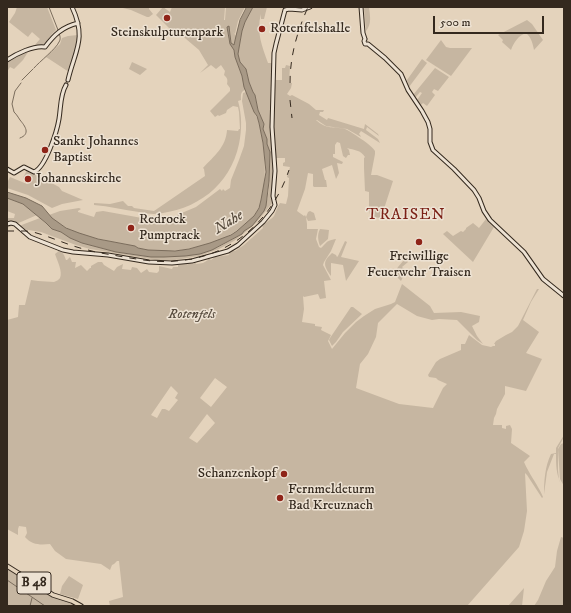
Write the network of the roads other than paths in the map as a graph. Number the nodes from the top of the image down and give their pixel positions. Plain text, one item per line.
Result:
1 (72, 7) edge
2 (310, 7) edge
3 (361, 7) edge
4 (78, 23) junction
5 (7, 60) edge
6 (7, 169) edge
7 (7, 224) edge
8 (564, 296) edge
9 (7, 566) edge
10 (81, 606) edge

1 - 4 main road
2 - 7 main road
3 - 8 main road
4 - 5 main road
4 - 6 main road
9 - 10 main road, B 48

